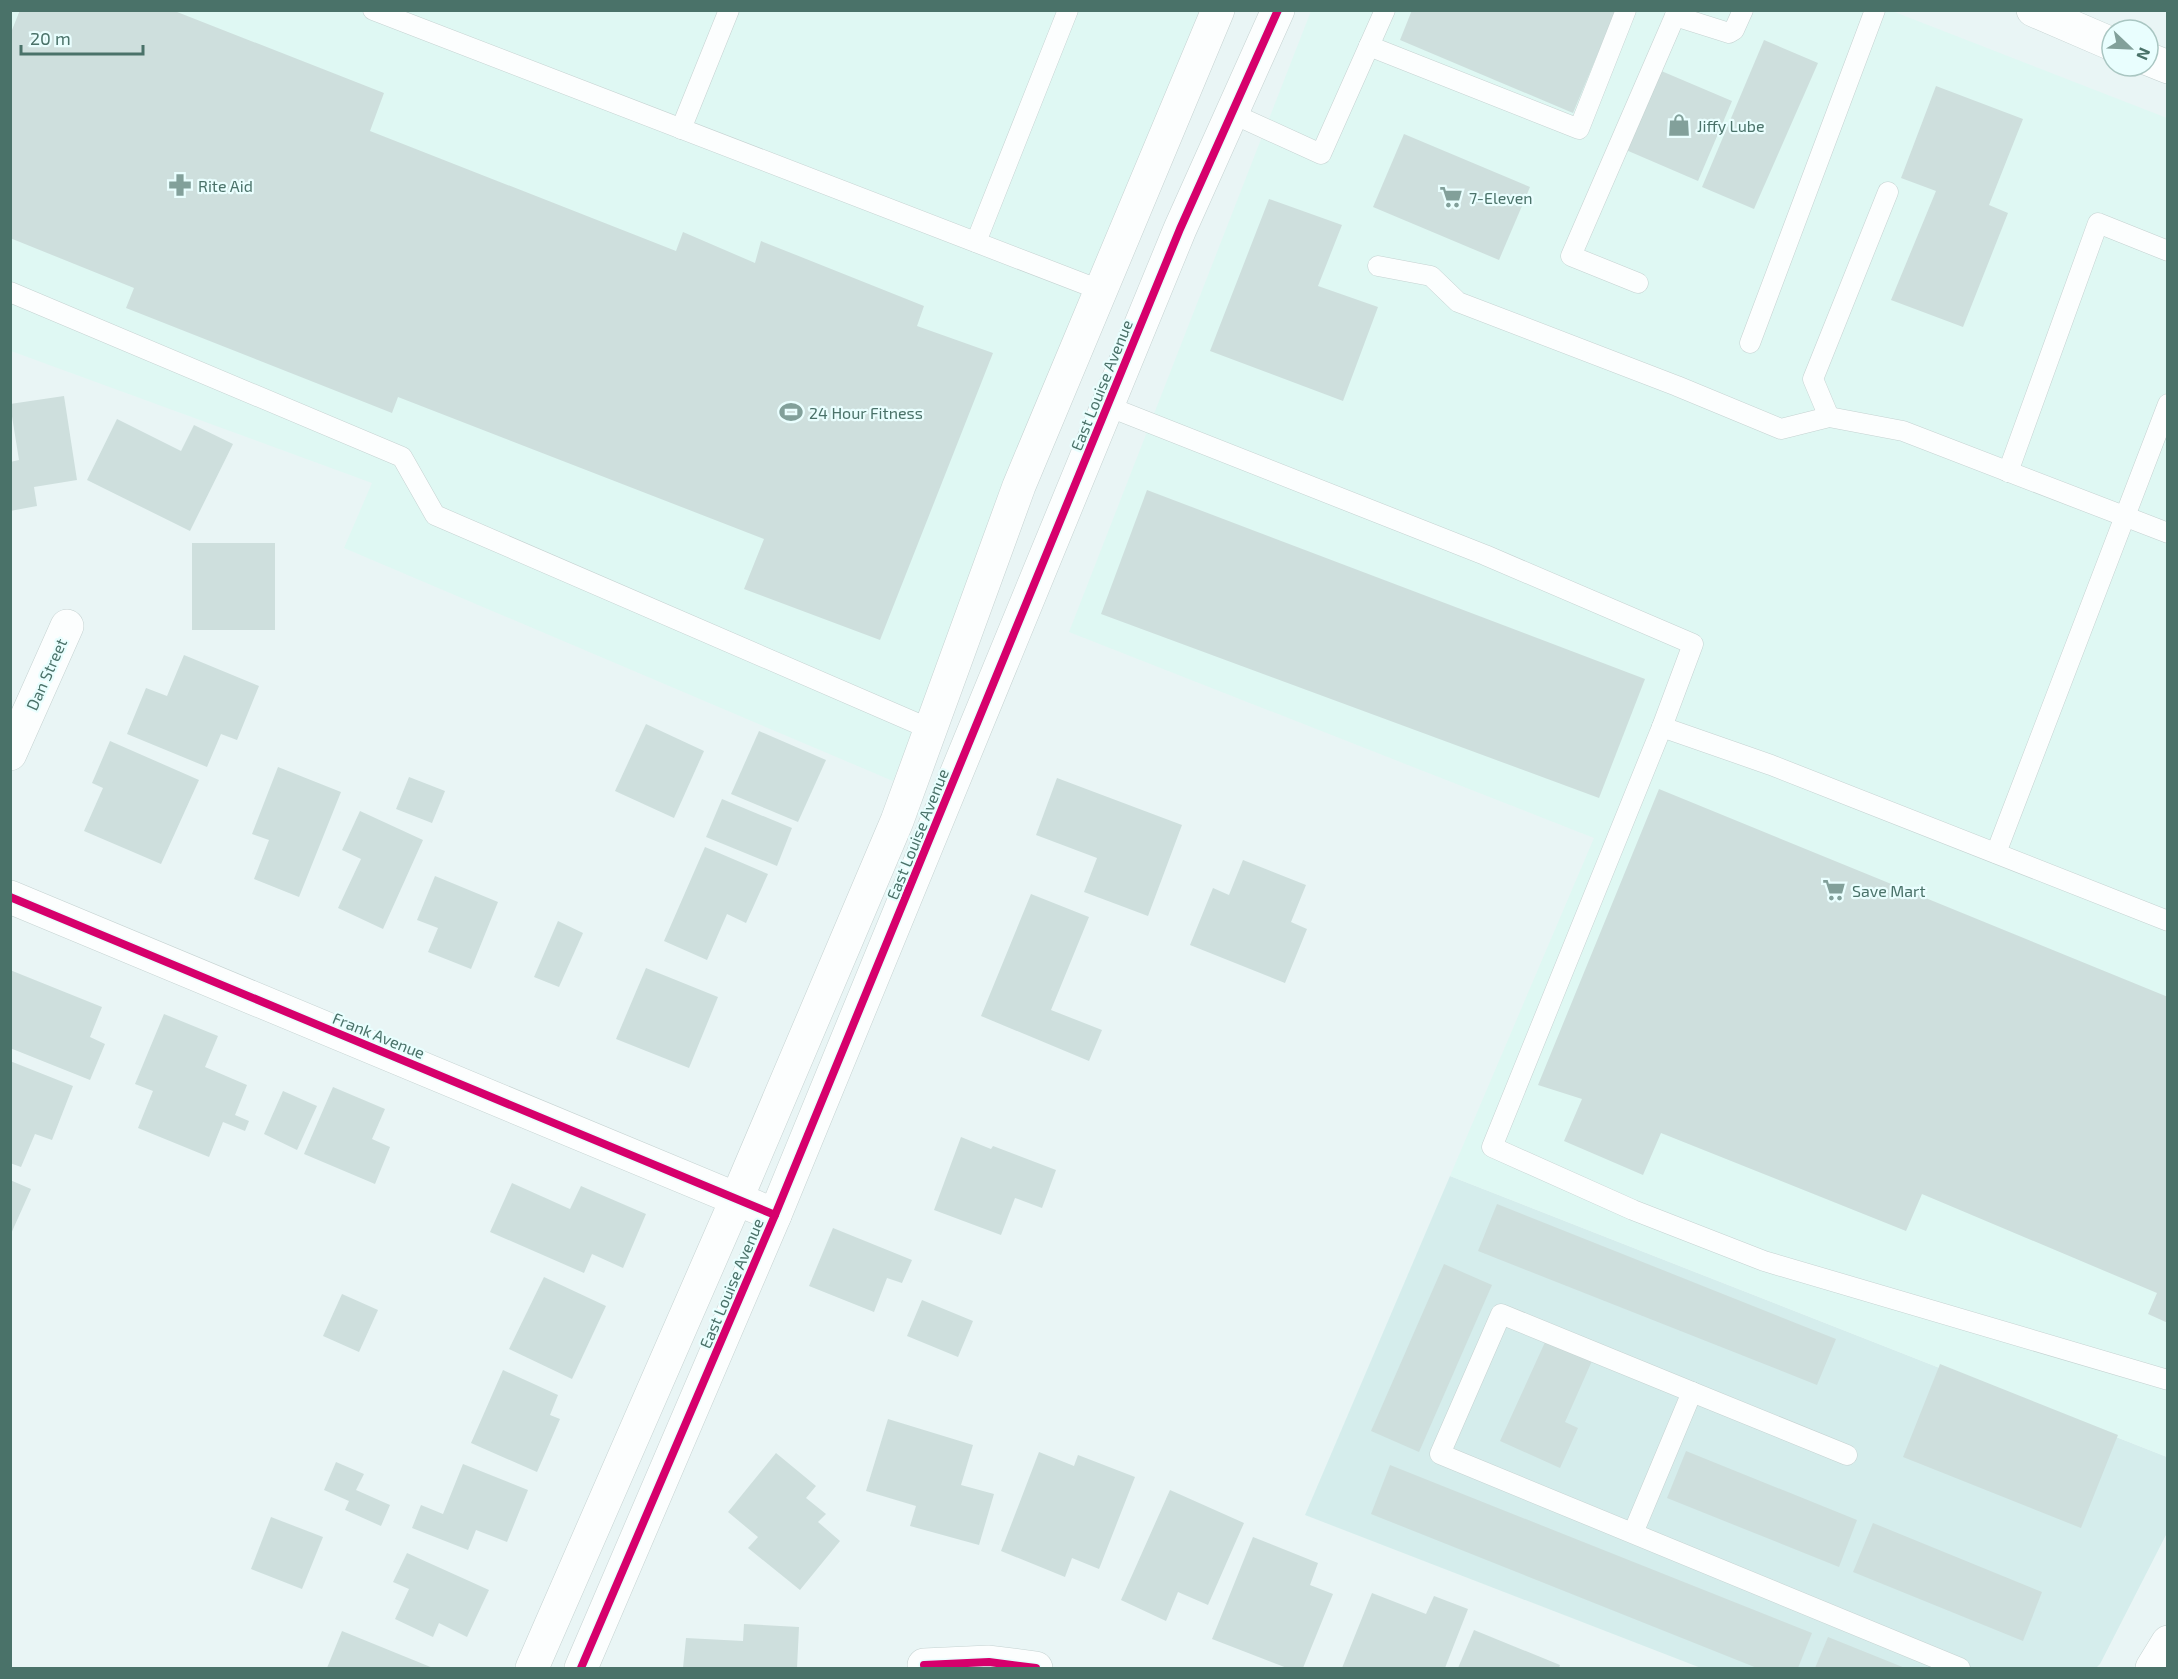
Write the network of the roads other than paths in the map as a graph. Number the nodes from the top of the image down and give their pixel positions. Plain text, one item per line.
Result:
1 (373, 10) edge
2 (729, 10) edge
3 (1068, 10) edge
4 (1218, 10) edge
5 (1278, 10) edge
6 (1385, 10) edge
7 (1626, 10) edge
8 (1743, 10) edge
9 (1875, 10) edge
10 (2033, 10) edge
11 (1676, 13) edge
12 (395, 15) edge
13 (2100, 39) edge
14 (1369, 46) junction
15 (1231, 114) junction
16 (681, 129) junction
17 (1888, 192) dead end
18 (976, 242) junction
19 (2168, 250) edge
20 (1378, 266) dead end
21 (1638, 283) dead end
22 (1100, 290) junction
23 (10, 292) edge
24 (1750, 343) dead end
25 (2168, 404) edge
26 (1107, 406) junction
27 (1830, 417) junction
28 (2007, 472) junction
29 (2124, 516) junction
30 (2168, 533) edge
31 (67, 626) dead end
32 (1662, 727) junction
33 (930, 729) junction
34 (10, 754) edge
35 (1996, 853) junction
36 (10, 897) edge
37 (2168, 921) edge
38 (737, 1198) junction
39 (775, 1215) junction
40 (2168, 1380) edge
41 (1692, 1392) junction
42 (1847, 1455) dead end
43 (1633, 1533) junction
44 (2168, 1642) edge
45 (924, 1665) dead end
46 (532, 1668) edge
47 (580, 1668) edge
48 (1036, 1668) edge
49 (1960, 1668) edge
50 (2152, 1668) edge

1 - 12 lane
2 - 16 lane
3 - 18 lane
4 - 22 street, East Louise Avenue
5 - 15 street, East Louise Avenue
6 - 14 lane
7 - 14 lane
8 - 11 lane
9 - 24 lane
10 - 13 street
11 - 21 lane
12 - 16 lane
14 - 15 lane
15 - 26 street, East Louise Avenue
16 - 18 lane
17 - 27 lane
18 - 22 lane
19 - 28 lane
20 - 27 lane
22 - 33 street, East Louise Avenue
23 - 33 lane
25 - 29 lane
26 - 32 lane
26 - 39 street, East Louise Avenue
27 - 28 lane
28 - 29 lane
29 - 30 lane
29 - 35 lane
31 - 34 street, Dan Street
32 - 35 lane
32 - 40 lane
33 - 38 street, East Louise Avenue
35 - 37 lane
36 - 38 street, Frank Avenue
38 - 39 street, Frank Avenue
38 - 46 street, East Louise Avenue
39 - 47 street, East Louise Avenue
41 - 42 lane
41 - 43 lane
41 - 43 lane
43 - 49 lane
44 - 50 street
45 - 48 street

